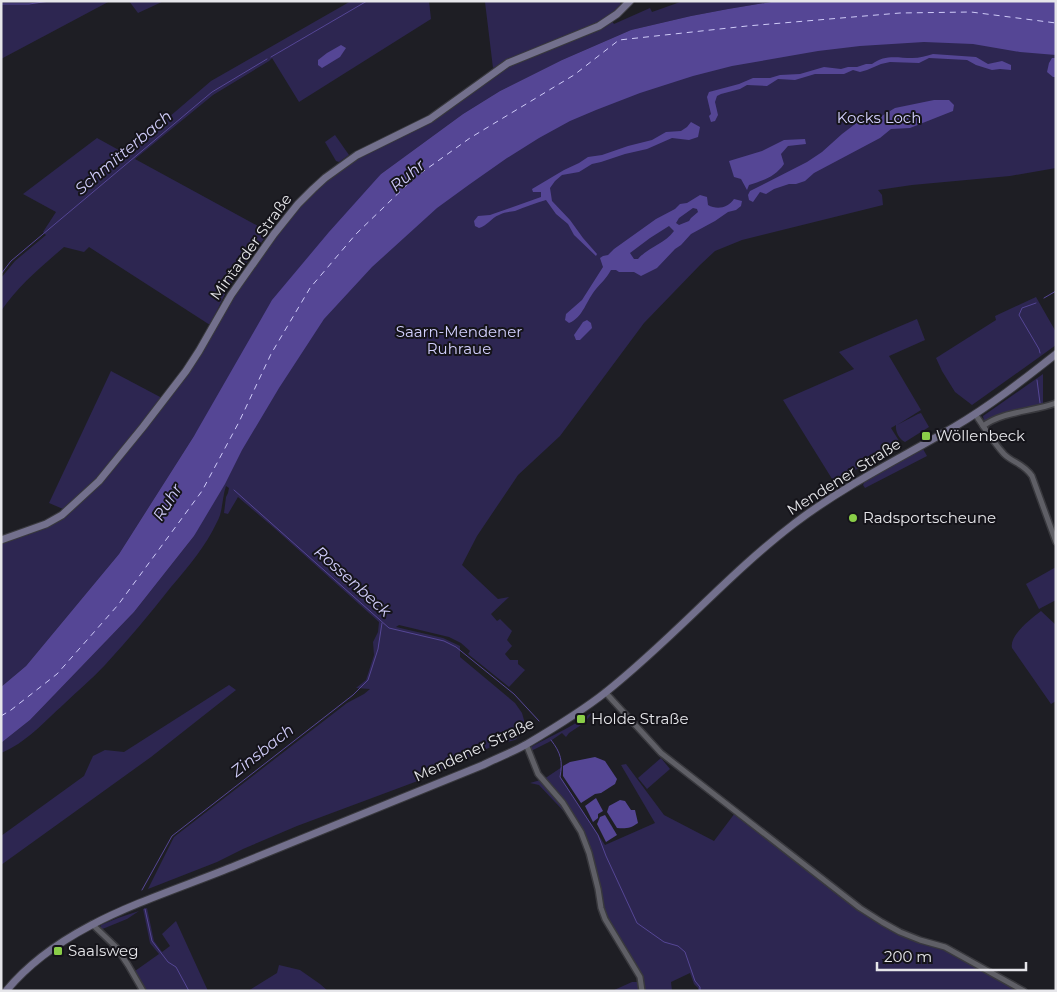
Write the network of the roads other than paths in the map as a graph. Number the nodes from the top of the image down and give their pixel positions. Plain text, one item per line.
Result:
1 (630, 1) edge
2 (1056, 354) edge
3 (1056, 403) edge
4 (976, 414) junction
5 (983, 426) junction
6 (1, 540) edge
7 (1056, 542) edge
8 (606, 692) junction
9 (526, 744) junction
10 (92, 924) junction
11 (6, 991) edge
12 (143, 991) edge
13 (642, 991) edge
14 (1024, 991) edge

1 - 6 main road, Mintarder Straße
2 - 4 main road, Mendener Straße
3 - 5 street
4 - 5 street
4 - 8 main road, Mendener Straße
5 - 7 street
8 - 9 main road, Mendener Straße
8 - 14 street
9 - 10 main road, Mendener Straße
9 - 13 street
10 - 11 main road, Mendener Straße
10 - 12 street

